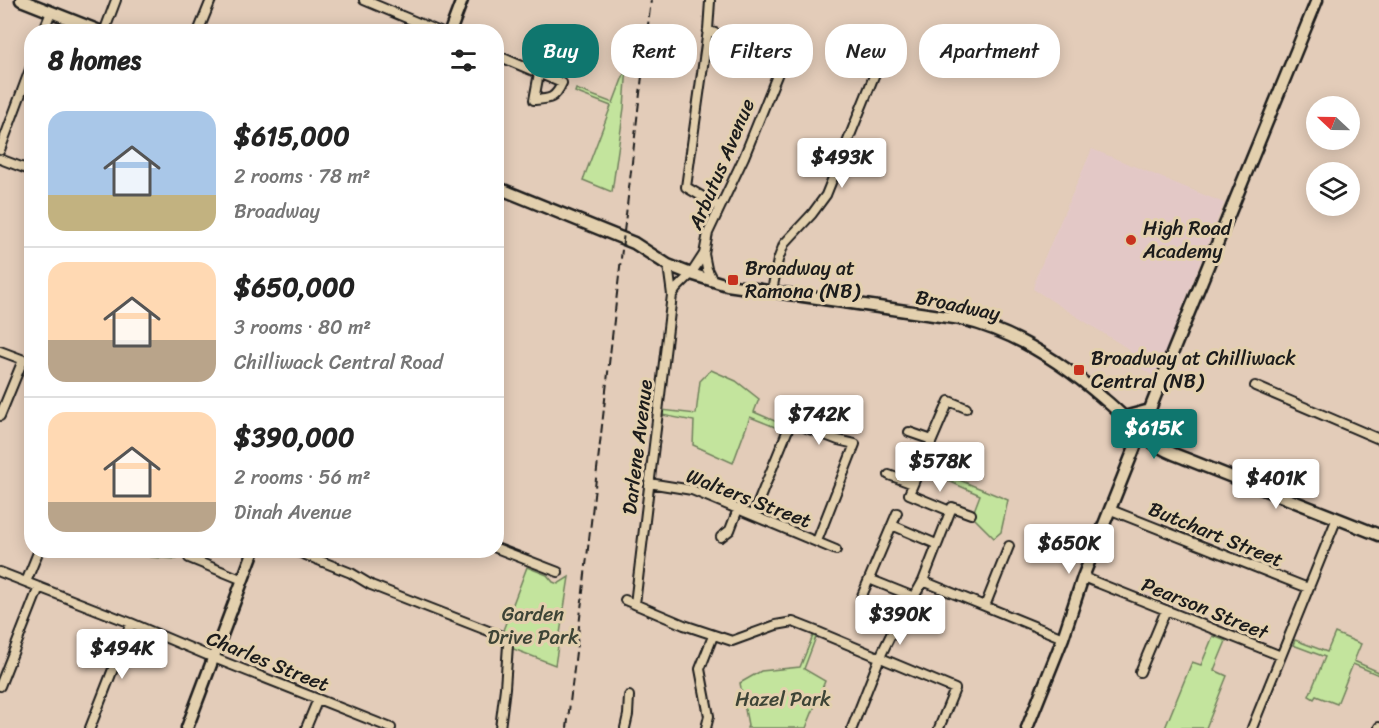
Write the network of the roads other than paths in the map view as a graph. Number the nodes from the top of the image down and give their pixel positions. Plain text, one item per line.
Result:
1 (116, 0) edge
2 (211, 0) edge
3 (364, 0) edge
4 (462, 0) edge
5 (1317, 0) edge
6 (26, 1) edge
7 (710, 1) edge
8 (51, 12) junction
9 (46, 24) edge
10 (82, 24) edge
11 (106, 24) edge
12 (201, 24) edge
13 (421, 24) edge
14 (453, 24) edge
15 (708, 30) junction
16 (504, 58) edge
17 (522, 66) edge
18 (873, 78) edge
19 (24, 86) edge
20 (0, 150) edge
21 (0, 159) edge
22 (24, 168) edge
23 (504, 191) edge
24 (720, 207) junction
25 (704, 254) junction
26 (668, 265) junction
27 (691, 274) junction
28 (713, 281) junction
29 (772, 291) junction
30 (672, 295) junction
31 (0, 351) edge
32 (23, 360) joint
33 (1255, 386) dead end
34 (966, 408) dead end
35 (1150, 410) junction
36 (0, 416) edge
37 (1124, 417) junction
38 (909, 432) dead end
39 (1142, 433) junction
40 (1379, 439) edge
41 (932, 440) junction
42 (889, 475) dead end
43 (649, 483) junction
44 (913, 484) junction
45 (738, 509) junction
46 (1111, 510) junction
47 (950, 511) junction
48 (897, 513) dead end
49 (971, 514) dead end
50 (753, 515) junction
51 (1337, 518) junction
52 (892, 525) junction
53 (1379, 535) edge
54 (721, 537) dead end
55 (817, 542) junction
56 (936, 544) junction
57 (1009, 546) dead end
58 (836, 550) dead end
59 (504, 551) edge
60 (36, 558) edge
61 (189, 558) dead end
62 (251, 558) edge
63 (313, 558) edge
64 (0, 572) edge
65 (558, 572) dead end
66 (1083, 577) junction
67 (869, 579) junction
68 (243, 580) junction
69 (923, 581) junction
70 (26, 582) junction
71 (39, 587) junction
72 (1308, 588) junction
73 (861, 598) dead end
74 (625, 600) dead end
75 (635, 604) junction
76 (985, 606) junction
77 (1166, 610) junction
78 (131, 623) junction
79 (896, 624) dead end
80 (713, 636) junction
81 (1063, 638) junction
82 (1281, 656) junction
83 (880, 657) junction
84 (214, 658) junction
85 (1140, 672) dead end
86 (0, 686) edge
87 (629, 696) dead end
88 (318, 699) junction
89 (90, 728) edge
90 (187, 728) edge
91 (306, 728) edge
92 (391, 728) edge
93 (500, 728) edge
94 (625, 728) edge
95 (706, 728) edge
96 (852, 728) edge
97 (939, 728) edge
98 (1026, 728) edge
99 (1252, 728) edge

1 - 11 street
2 - 12 street
3 - 13 street
4 - 14 street
5 - 35 street
6 - 8 street
7 - 15 street
8 - 9 street
8 - 10 street
15 - 24 street
15 - 24 street, Arbutus Avenue
16 - 17 street
18 - 29 street
19 - 20 street
21 - 22 street
23 - 26 street, Broadway
24 - 25 street, Arbutus Avenue
25 - 27 street, Arbutus Avenue
25 - 28 street, Arbutus Avenue
26 - 27 street, Broadway
26 - 30 street, Darlene Avenue
27 - 28 street, Broadway
27 - 30 street
28 - 29 street, Broadway
29 - 37 street, Broadway
30 - 43 street, Darlene Avenue
31 - 32 street
32 - 36 street
33 - 40 street
34 - 41 street
35 - 37 street
35 - 39 street
37 - 39 street, Broadway
38 - 41 street
39 - 46 street
39 - 51 street, Broadway
41 - 44 street
42 - 44 street
43 - 45 street, Walters Street
43 - 75 street, Darlene Avenue
44 - 47 street
45 - 50 street, Walters Street
45 - 54 street
46 - 66 street
46 - 72 street, Butchart Street
47 - 49 street
47 - 56 street
48 - 52 street
50 - 55 street, Walters Street
50 - 55 street
51 - 53 street, Broadway
51 - 72 street
52 - 56 street
52 - 67 street
55 - 58 street, Walters Street
56 - 69 street
57 - 76 street
59 - 65 street
60 - 70 street
61 - 68 street
62 - 68 street
63 - 93 street
64 - 70 street, Charles Street
66 - 77 street, Pearson Street
66 - 81 street
67 - 69 street
67 - 73 street
68 - 84 street
69 - 76 street
70 - 71 street, Charles Street
71 - 78 street, Charles Street
71 - 86 street
72 - 82 street
74 - 75 street
75 - 80 street
76 - 81 street
77 - 82 street, Pearson Street
77 - 85 street
78 - 84 street, Charles Street
78 - 89 street
79 - 83 street
80 - 83 street
80 - 95 street
81 - 98 street
82 - 99 street
83 - 96 street
83 - 97 street
84 - 88 street, Charles Street
84 - 90 street
87 - 94 street
88 - 91 street
88 - 92 street, Charles Street

